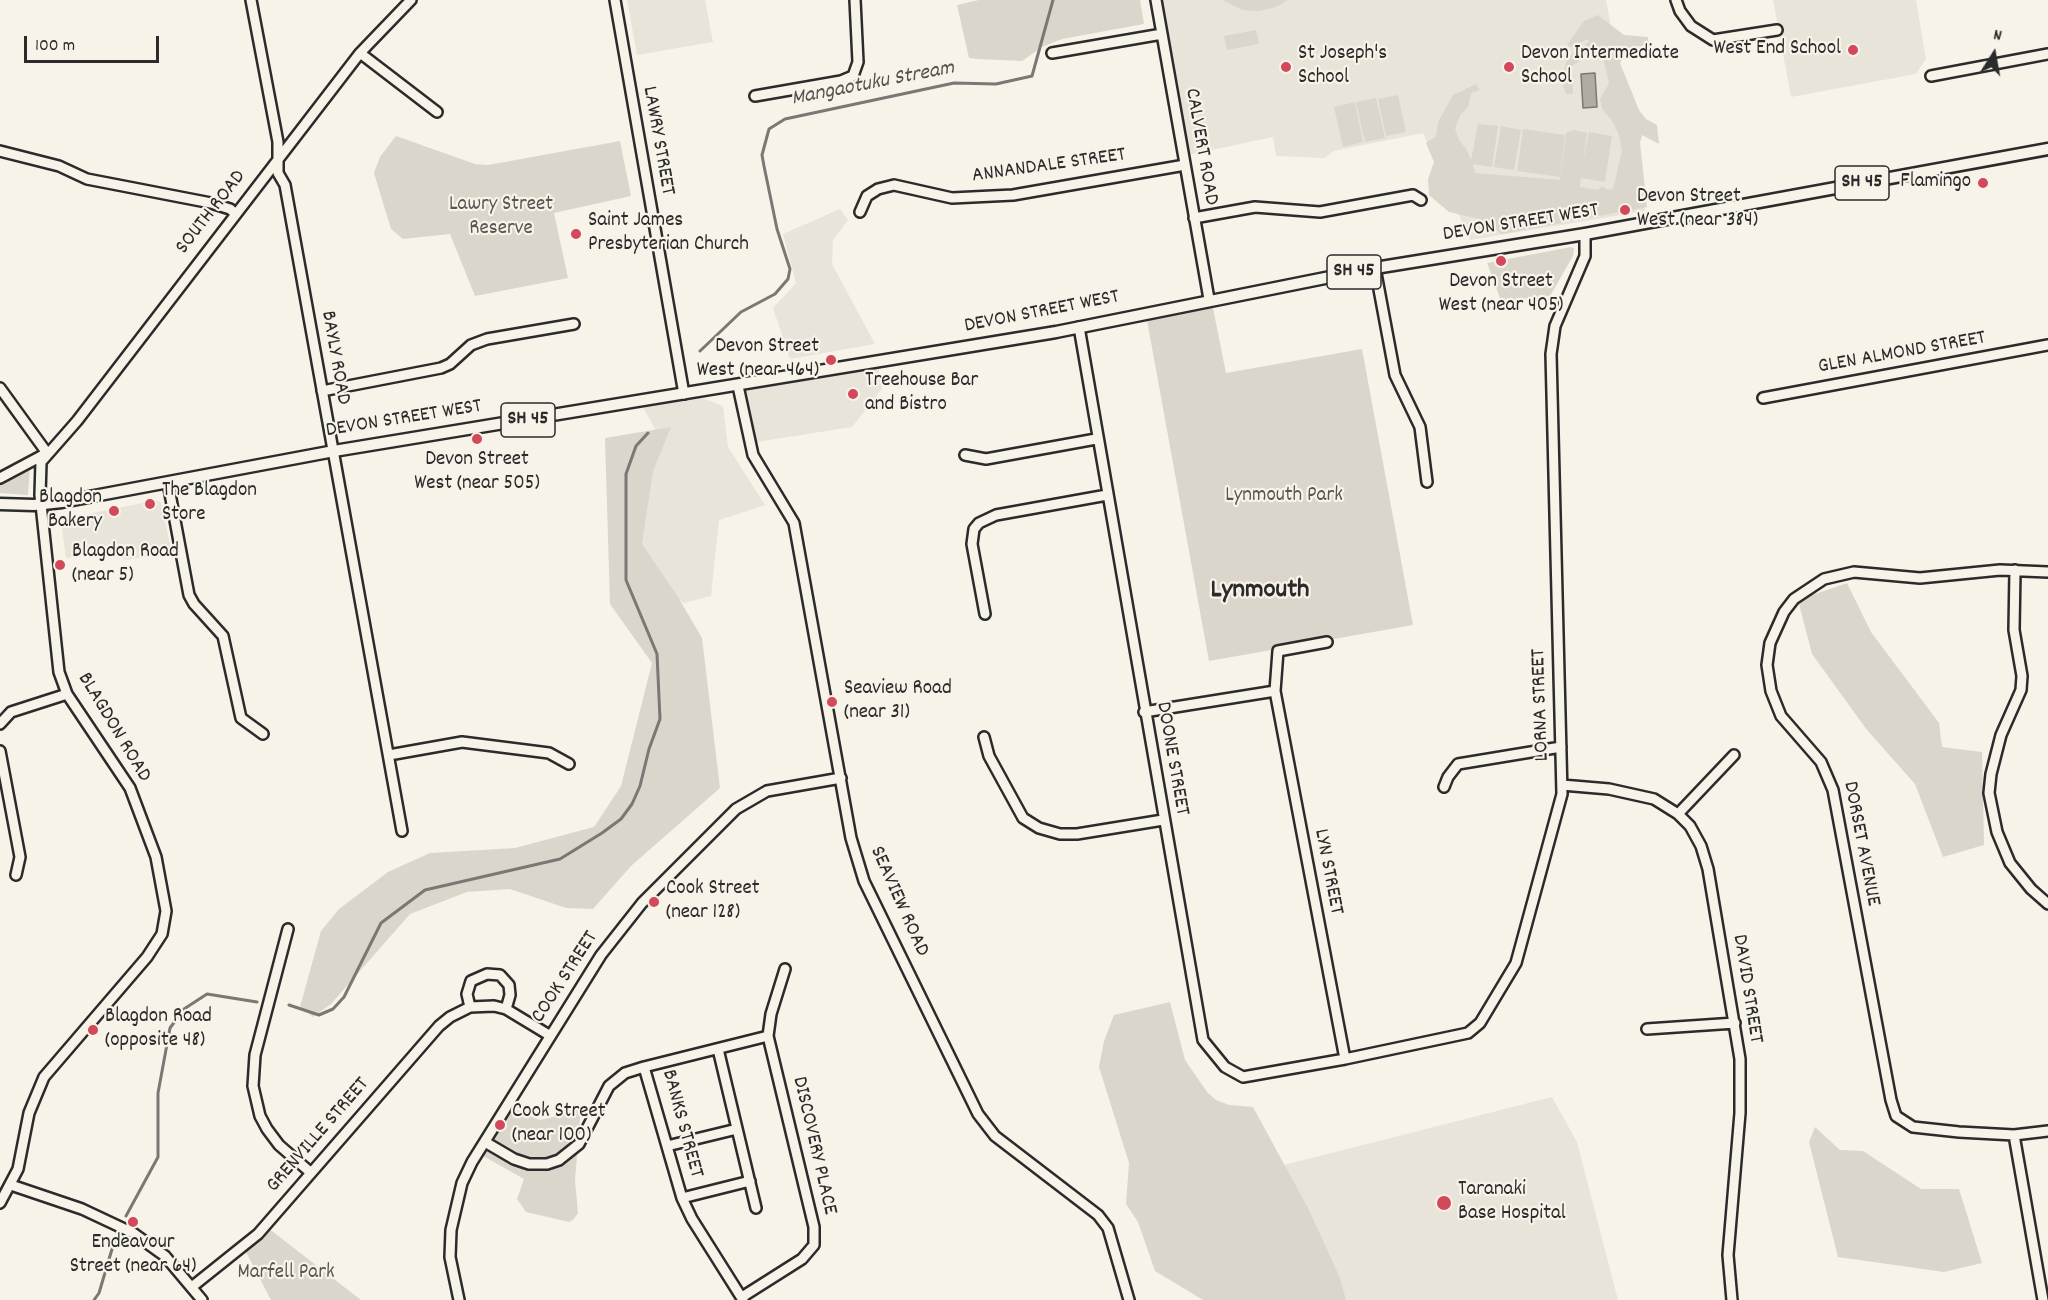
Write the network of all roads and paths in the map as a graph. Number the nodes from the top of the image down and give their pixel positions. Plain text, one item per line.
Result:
1 (251, 0) edge
2 (411, 0) edge
3 (615, 0) edge
4 (855, 0) edge
5 (1156, 0) edge
6 (1676, 0) edge
7 (1777, 30) dead end
8 (1162, 34) junction
9 (360, 53) junction
10 (1052, 53) dead end
11 (2048, 54) edge
12 (1931, 76) dead end
13 (755, 96) dead end
14 (437, 111) dead end
15 (2048, 149) edge
16 (0, 151) edge
17 (278, 159) junction
18 (1185, 165) junction
19 (1421, 200) dead end
20 (860, 212) dead end
21 (236, 214) junction
22 (1194, 218) junction
23 (1585, 234) junction
24 (1375, 268) junction
25 (1209, 299) junction
26 (574, 324) dead end
27 (1078, 327) junction
28 (2048, 345) edge
29 (738, 386) junction
30 (0, 388) edge
31 (322, 391) junction
32 (684, 394) junction
33 (1763, 398) dead end
34 (1096, 439) junction
35 (334, 451) junction
36 (47, 453) junction
37 (965, 455) dead end
38 (0, 478) edge
39 (1427, 482) dead end
40 (168, 483) junction
41 (1107, 495) junction
42 (0, 504) edge
43 (42, 505) junction
44 (2015, 570) junction
45 (2048, 572) edge
46 (985, 614) dead end
47 (1327, 642) dead end
48 (1275, 691) junction
49 (67, 694) junction
50 (1144, 712) junction
51 (0, 724) edge
52 (263, 734) dead end
53 (984, 737) dead end
54 (1561, 747) junction
55 (0, 751) edge
56 (389, 755) junction
57 (1734, 755) dead end
58 (569, 764) dead end
59 (841, 778) junction
60 (1562, 785) junction
61 (1444, 787) dead end
62 (1678, 814) junction
63 (1163, 819) junction
64 (402, 831) dead end
65 (16, 875) dead end
66 (2048, 904) edge
67 (288, 929) dead end
68 (785, 969) dead end
69 (470, 1007) junction
70 (506, 1009) junction
71 (1735, 1023) junction
72 (1647, 1029) dead end
73 (549, 1035) junction
74 (768, 1036) junction
75 (718, 1049) junction
76 (1345, 1059) junction
77 (644, 1067) junction
78 (737, 1129) junction
79 (2048, 1131) edge
80 (2014, 1135) junction
81 (485, 1142) junction
82 (667, 1146) junction
83 (310, 1173) junction
84 (750, 1181) junction
85 (11, 1185) junction
86 (682, 1198) junction
87 (0, 1203) edge
88 (756, 1208) dead end
89 (2048, 1270) edge
90 (2038, 1272) junction
91 (193, 1286) junction
92 (743, 1299) edge
93 (202, 1300) edge
94 (459, 1300) edge
95 (1129, 1300) edge
96 (1732, 1300) edge
97 (2043, 1300) edge

1 - 17 street, BAYLY ROAD
2 - 9 street, SOUTH ROAD
3 - 32 street, LAWRY STREET
4 - 13 street
5 - 8 street, CALVERT ROAD
6 - 7 street
8 - 10 street
8 - 18 street, CALVERT ROAD
9 - 14 street
9 - 17 street, SOUTH ROAD
11 - 12 street
15 - 23 main road, DEVON STREET WEST / SH 45
16 - 21 street
17 - 21 street, SOUTH ROAD
17 - 31 street, BAYLY ROAD
18 - 20 street, ANNANDALE STREET
18 - 22 street, CALVERT ROAD
19 - 22 street
21 - 36 street, SOUTH ROAD
22 - 25 street, CALVERT ROAD
23 - 24 main road, DEVON STREET WEST / SH 45
23 - 54 street, LORNA STREET
24 - 25 main road, DEVON STREET WEST / SH 45
24 - 39 street
25 - 27 main road, DEVON STREET WEST / SH 45
26 - 31 street
27 - 29 main road, DEVON STREET WEST / SH 45
27 - 34 street, DOONE STREET
28 - 33 street, GLEN ALMOND STREET
29 - 32 main road, DEVON STREET WEST / SH 45
29 - 59 street, SEAVIEW ROAD
30 - 36 street
31 - 35 street, BAYLY ROAD
32 - 35 main road, DEVON STREET WEST / SH 45
34 - 37 street
34 - 41 street, DOONE STREET
35 - 40 main road, DEVON STREET WEST / SH 45
35 - 56 street, BAYLY ROAD
36 - 38 street, SOUTH ROAD
36 - 43 street, SOUTH ROAD
40 - 43 main road, DEVON STREET WEST / SH 45
40 - 52 street
41 - 46 street
41 - 50 street, DOONE STREET
42 - 43 main road, SH 45
43 - 49 street, BLAGDON ROAD
44 - 45 street, DORSET AVENUE
44 - 66 street
44 - 80 street, DORSET AVENUE
47 - 48 street, LYN STREET
48 - 50 street
48 - 76 street, LYN STREET
49 - 51 street
49 - 85 street, BLAGDON ROAD
50 - 63 street, DOONE STREET
53 - 63 street
54 - 60 street, LORNA STREET
54 - 61 street
55 - 65 street
56 - 58 street
56 - 64 street, BAYLY ROAD
57 - 62 street
59 - 73 street, COOK STREET
59 - 95 street, SEAVIEW ROAD
60 - 62 street, DAVID STREET
60 - 76 street, LORNA STREET
62 - 71 street, DAVID STREET
63 - 76 street, DOONE STREET
67 - 83 street
68 - 74 street, DISCOVERY PLACE
69 - 70 street
69 - 70 street
69 - 83 street, GRENVILLE STREET
70 - 73 street
71 - 72 street
71 - 96 street, DAVID STREET
73 - 81 street, COOK STREET
74 - 75 street, BANKS STREET
74 - 92 street, DISCOVERY PLACE
75 - 77 street, BANKS STREET
75 - 78 street
77 - 81 street
77 - 82 street, BANKS STREET
78 - 82 street
78 - 84 street
79 - 80 street, DORSET AVENUE
80 - 90 street
81 - 94 street, COOK STREET
82 - 86 street, BANKS STREET
83 - 91 street, GRENVILLE STREET
84 - 86 street
84 - 88 street
85 - 87 street, BLAGDON ROAD
85 - 91 street
86 - 92 street, BANKS STREET
89 - 90 street
90 - 97 street
91 - 93 street

